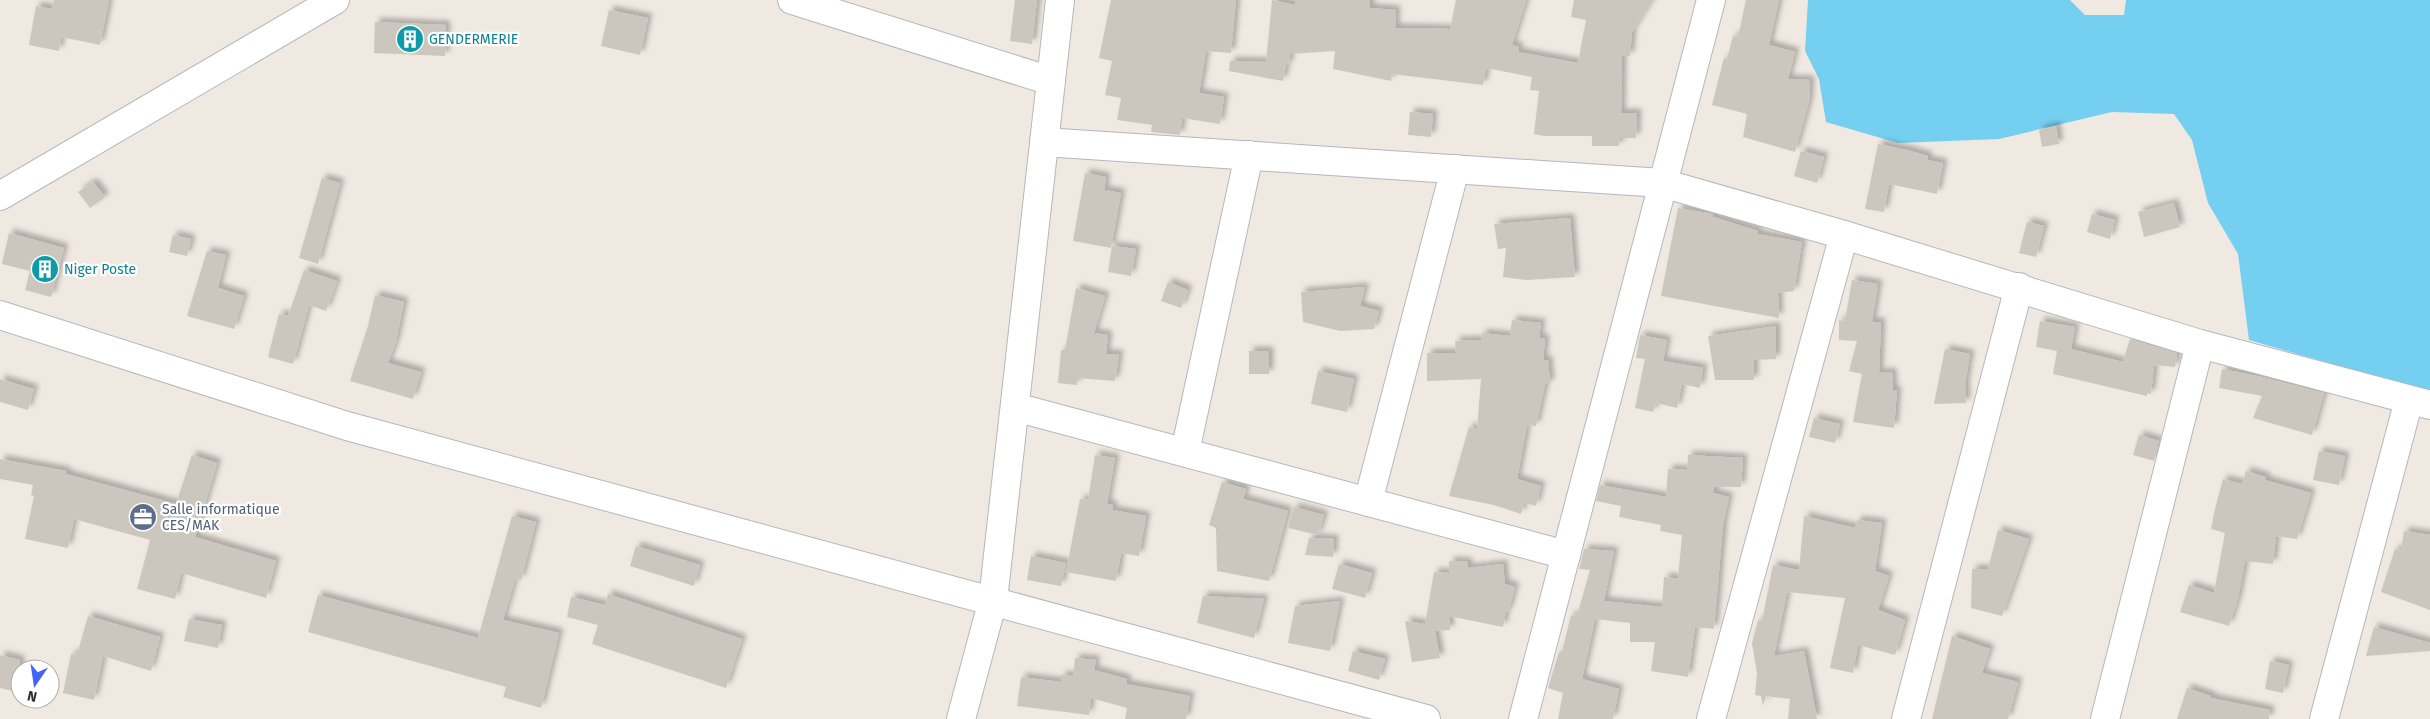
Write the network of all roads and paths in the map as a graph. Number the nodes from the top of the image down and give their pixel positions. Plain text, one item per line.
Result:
1 (335, 0) edge
2 (792, 0) edge
3 (1060, 0) edge
4 (1711, 0) edge
5 (1051, 81) junction
6 (1044, 142) junction
7 (1249, 155) junction
8 (1455, 169) junction
9 (1662, 183) junction
10 (0, 196) edge
11 (1844, 235) junction
12 (2018, 288) junction
13 (0, 314) edge
14 (2200, 344) junction
15 (2420, 403) edge
16 (1014, 407) junction
17 (1185, 452) junction
18 (1368, 502) junction
19 (1566, 554) junction
20 (993, 600) junction
21 (961, 719) edge
22 (1426, 719) edge
23 (1523, 719) edge
24 (1712, 719) edge
25 (1906, 719) edge
26 (2105, 719) edge
27 (2324, 719) edge

1 - 10 street
2 - 5 street
3 - 5 street
4 - 9 street
5 - 6 street
6 - 7 street
6 - 16 street
7 - 8 street
7 - 17 street
8 - 9 street
8 - 18 street
9 - 11 street
9 - 19 street
11 - 12 street
11 - 24 street
12 - 14 street
12 - 25 street
13 - 20 street
14 - 15 street
14 - 26 street
15 - 27 street
16 - 17 street
16 - 20 street
17 - 18 street
18 - 19 street
19 - 23 street
20 - 21 street
20 - 22 street

